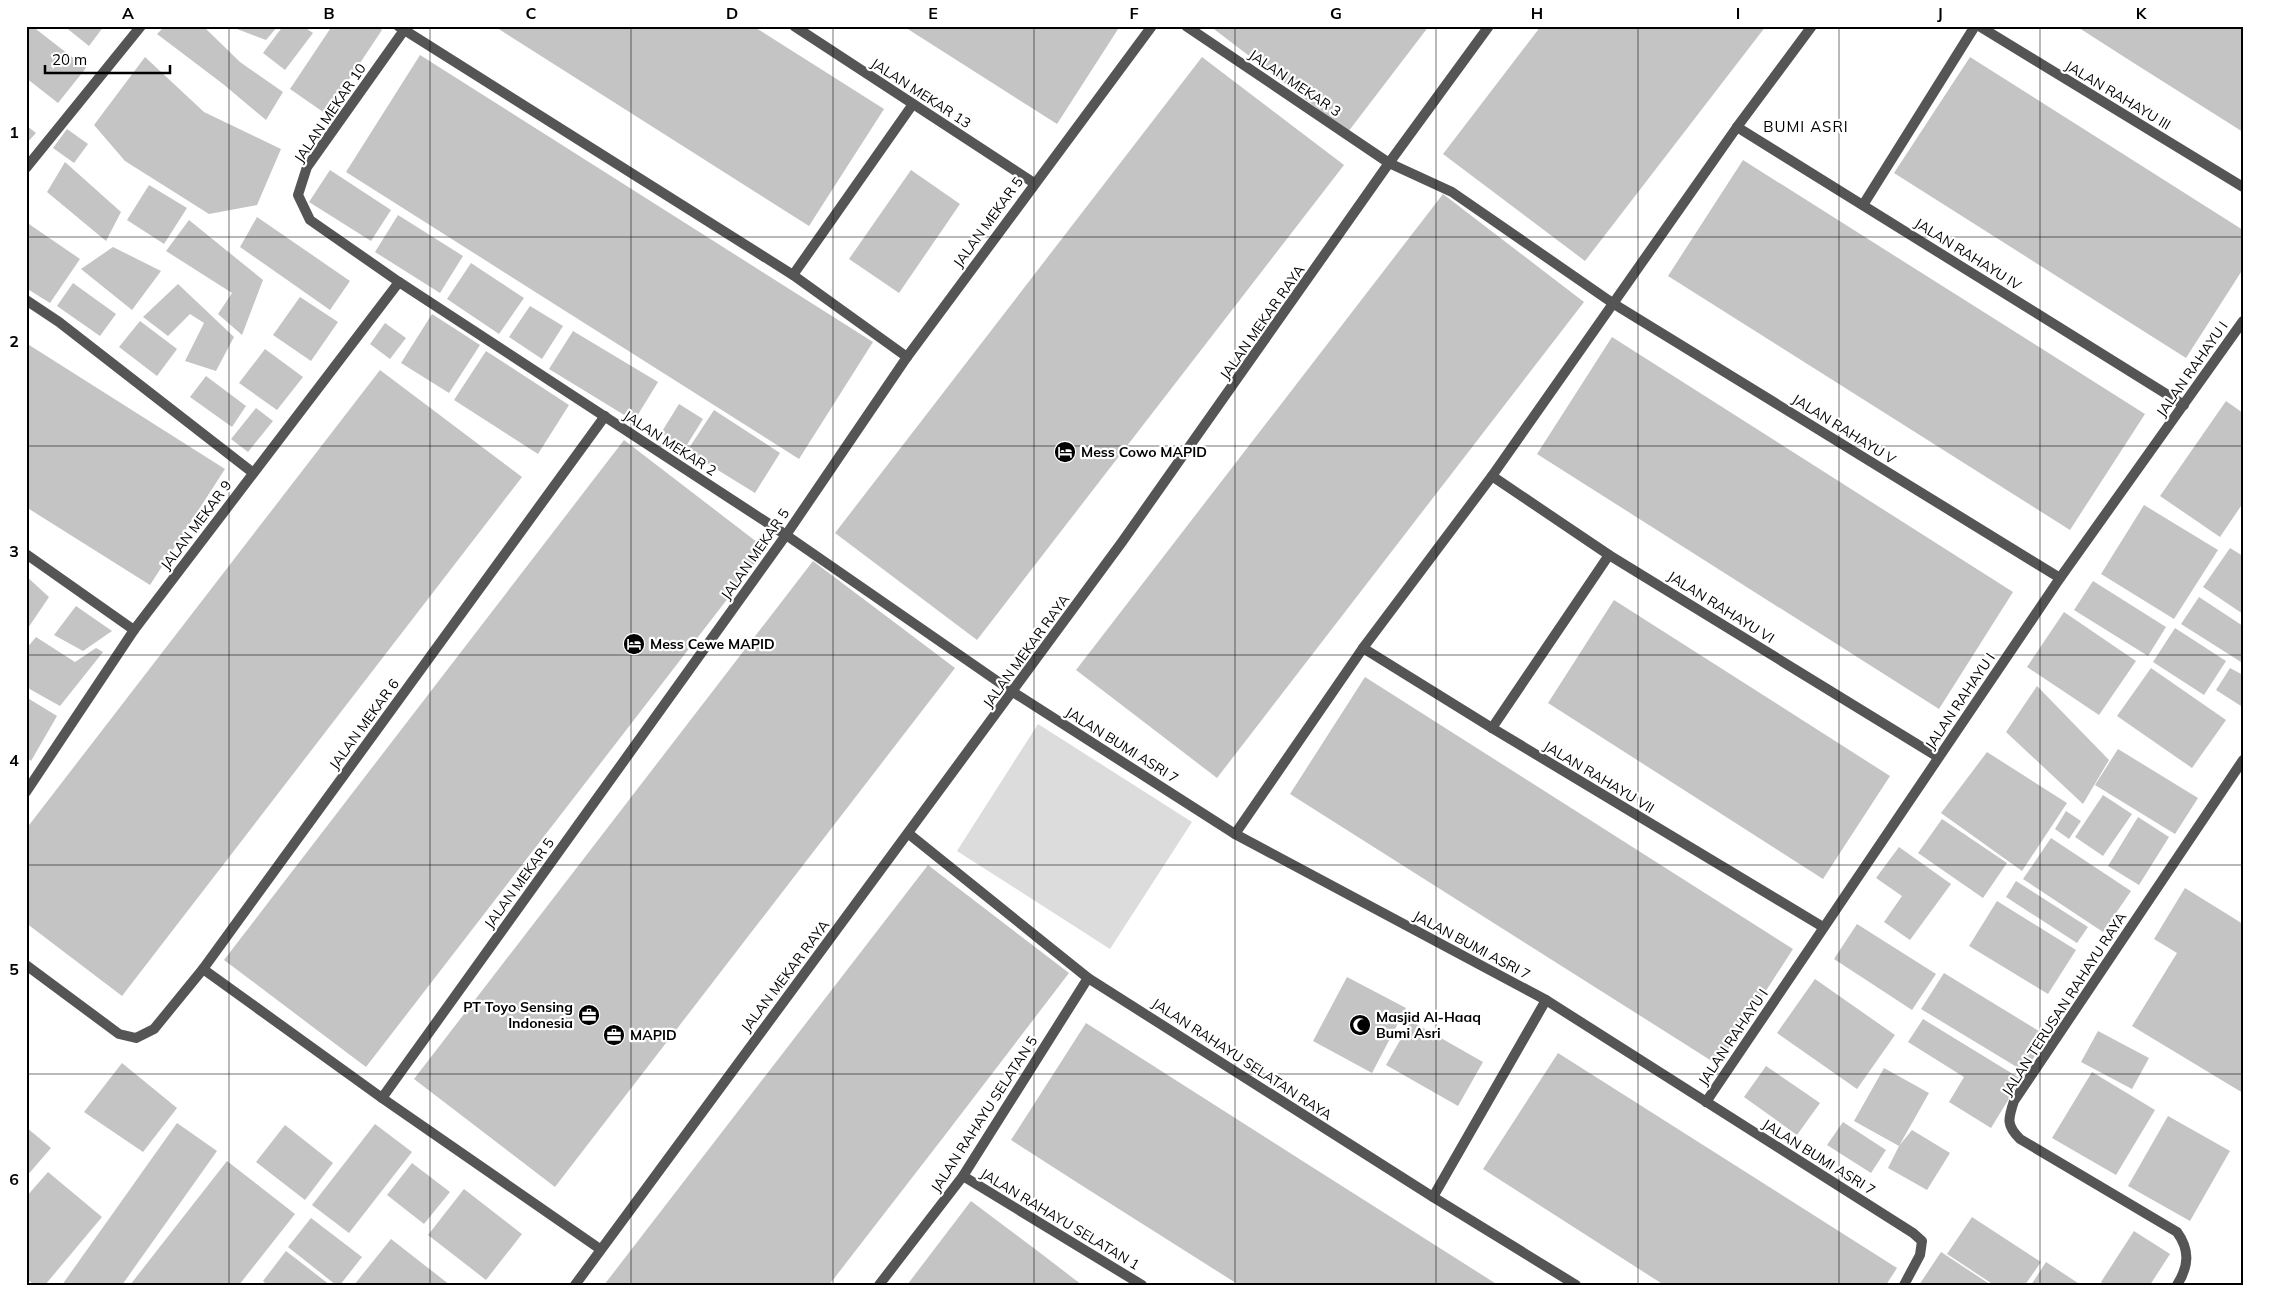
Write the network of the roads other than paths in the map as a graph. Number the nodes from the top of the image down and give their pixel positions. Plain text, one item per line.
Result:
1 (141, 26) edge
2 (794, 26) edge
3 (1152, 26) edge
4 (1186, 26) edge
5 (1489, 26) edge
6 (1812, 26) edge
7 (1975, 26) edge
8 (1979, 26) edge
9 (403, 28) edge
10 (913, 104) junction
11 (1737, 128) junction
12 (1389, 163) junction
13 (26, 168) edge
14 (1034, 182) junction
15 (2243, 187) edge
16 (1863, 205) junction
17 (310, 220) joint
18 (793, 275) junction
19 (398, 282) junction
20 (26, 300) edge
21 (1614, 304) junction
22 (2243, 321) edge
23 (907, 357) junction
24 (2184, 405) junction
25 (605, 416) junction
26 (252, 472) junction
27 (1492, 476) junction
28 (786, 535) junction
29 (26, 554) edge
30 (1609, 555) junction
31 (2060, 578) junction
32 (134, 630) junction
33 (1363, 648) junction
34 (1013, 692) junction
35 (1492, 728) junction
36 (1938, 757) junction
37 (2243, 760) edge
38 (26, 792) edge
39 (909, 834) junction
40 (1235, 834) junction
41 (1823, 927) junction
42 (26, 965) edge
43 (203, 970) junction
44 (1088, 978) junction
45 (1546, 1000) junction
46 (382, 1098) junction
47 (1706, 1102) junction
48 (963, 1176) junction
49 (1433, 1197) junction
50 (600, 1249) junction
51 (575, 1285) edge
52 (879, 1285) edge
53 (1142, 1285) edge
54 (1576, 1285) edge
55 (1904, 1285) edge
56 (2177, 1285) edge

1 - 13 street
2 - 10 street, JALAN MEKAR 13
3 - 14 street, JALAN MEKAR 5
4 - 12 street, JALAN MEKAR 3
5 - 12 street, JALAN MEKAR RAYA
6 - 11 street
7 - 16 street
8 - 15 street, JALAN RAHAYU III
9 - 17 street, JALAN MEKAR 10
9 - 18 street
10 - 14 street, JALAN MEKAR 13
10 - 18 street
11 - 16 street, JALAN RAHAYU IV
11 - 21 street
12 - 21 street, JALAN MEKAR 3
12 - 34 street, JALAN MEKAR RAYA
14 - 23 street, JALAN MEKAR 5
16 - 24 street, JALAN RAHAYU IV
17 - 19 street, JALAN MEKAR 2
18 - 23 street
19 - 25 street, JALAN MEKAR 2
19 - 26 street, JALAN MEKAR 9
20 - 26 street
21 - 27 street
21 - 31 street, JALAN RAHAYU V
22 - 24 street, JALAN RAHAYU I
23 - 28 street, JALAN MEKAR 5
24 - 31 street, JALAN RAHAYU I
25 - 28 street, JALAN MEKAR 2
25 - 43 street, JALAN MEKAR 6
26 - 32 street, JALAN MEKAR 9
27 - 30 street, JALAN RAHAYU VI
27 - 33 street
28 - 34 street, JALAN MEKAR 2
28 - 46 street, JALAN MEKAR 5
29 - 32 street
30 - 35 street
30 - 36 street, JALAN RAHAYU VI
31 - 36 street, JALAN RAHAYU I
32 - 38 street, JALAN MEKAR 9
33 - 35 street, JALAN RAHAYU VII
33 - 40 street
34 - 39 street, JALAN MEKAR RAYA
34 - 40 street, JALAN BUMI ASRI 7
35 - 41 street, JALAN RAHAYU VII
36 - 41 street, JALAN RAHAYU I
37 - 56 street, JALAN TERUSAN RAHAYU RAYA
39 - 44 street, JALAN RAHAYU SELATAN RAYA
39 - 50 street, JALAN MEKAR RAYA
40 - 45 street, JALAN BUMI ASRI 7
41 - 47 street, JALAN RAHAYU I
42 - 43 street, JALAN MEKAR 6
43 - 46 street
44 - 48 street, JALAN RAHAYU SELATAN 5
44 - 49 street, JALAN RAHAYU SELATAN RAYA
45 - 47 street, JALAN BUMI ASRI 7
45 - 49 street
46 - 50 street
47 - 55 street, JALAN BUMI ASRI 7
48 - 52 street, JALAN RAHAYU SELATAN 5
48 - 53 street, JALAN RAHAYU SELATAN 1
49 - 54 street, JALAN RAHAYU SELATAN RAYA
50 - 51 street, JALAN MEKAR RAYA

